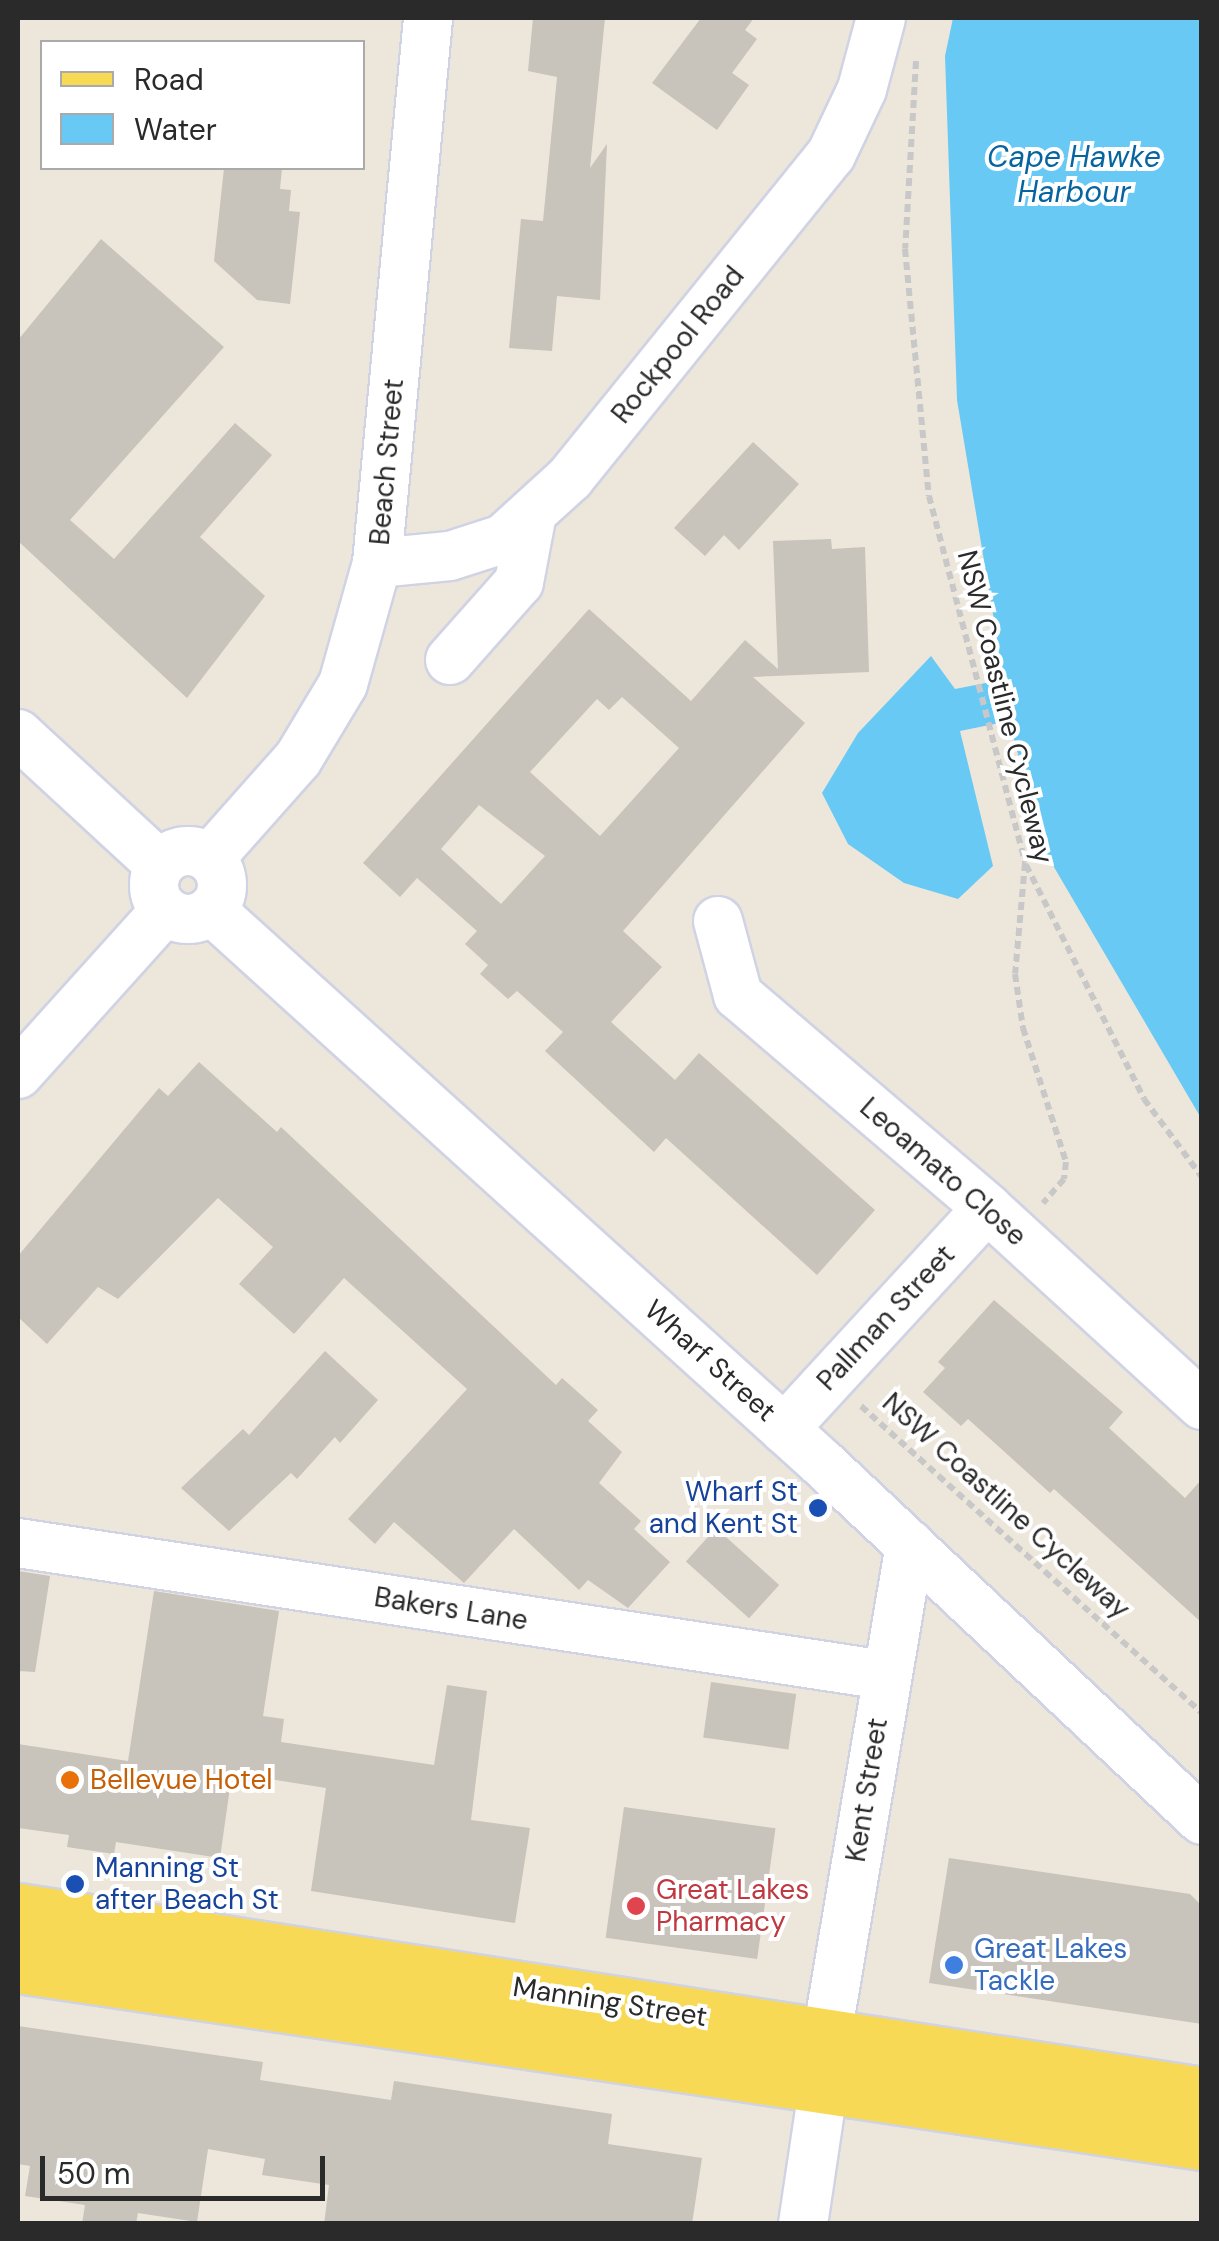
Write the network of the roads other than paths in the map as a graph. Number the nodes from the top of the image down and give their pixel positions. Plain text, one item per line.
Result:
1 (428, 18) edge
2 (881, 18) edge
3 (532, 512) junction
4 (378, 563) junction
5 (450, 660) dead end
6 (18, 734) edge
7 (179, 895) junction
8 (718, 920) dead end
9 (18, 1074) edge
10 (1001, 1221) junction
11 (1202, 1405) edge
12 (784, 1429) junction
13 (18, 1543) edge
14 (910, 1545) junction
15 (886, 1675) junction
16 (1202, 1820) edge
17 (18, 1910) edge
18 (18, 1965) edge
19 (826, 2059) junction
20 (1202, 2095) edge
21 (1202, 2142) edge
22 (803, 2224) edge

1 - 4 street, Beach Street
2 - 3 street, Rockpool Road
3 - 4 street, Rockpool Road
3 - 5 street
4 - 7 street, Beach Street
6 - 7 street, Wharf Street
7 - 9 street
7 - 12 street, Wharf Street
8 - 10 street, Leoamato Close
10 - 11 street, Leoamato Close
10 - 12 street, Pallman Street
12 - 14 street, Wharf Street
13 - 15 street, Bakers Lane
14 - 15 street, Kent Street
14 - 16 street, Wharf Street
15 - 19 street, Kent Street
17 - 19 main road, Manning Street
18 - 19 main road, Manning Street
19 - 20 main road, Manning Street
19 - 21 main road, Manning Street
19 - 22 street, Kent Street

